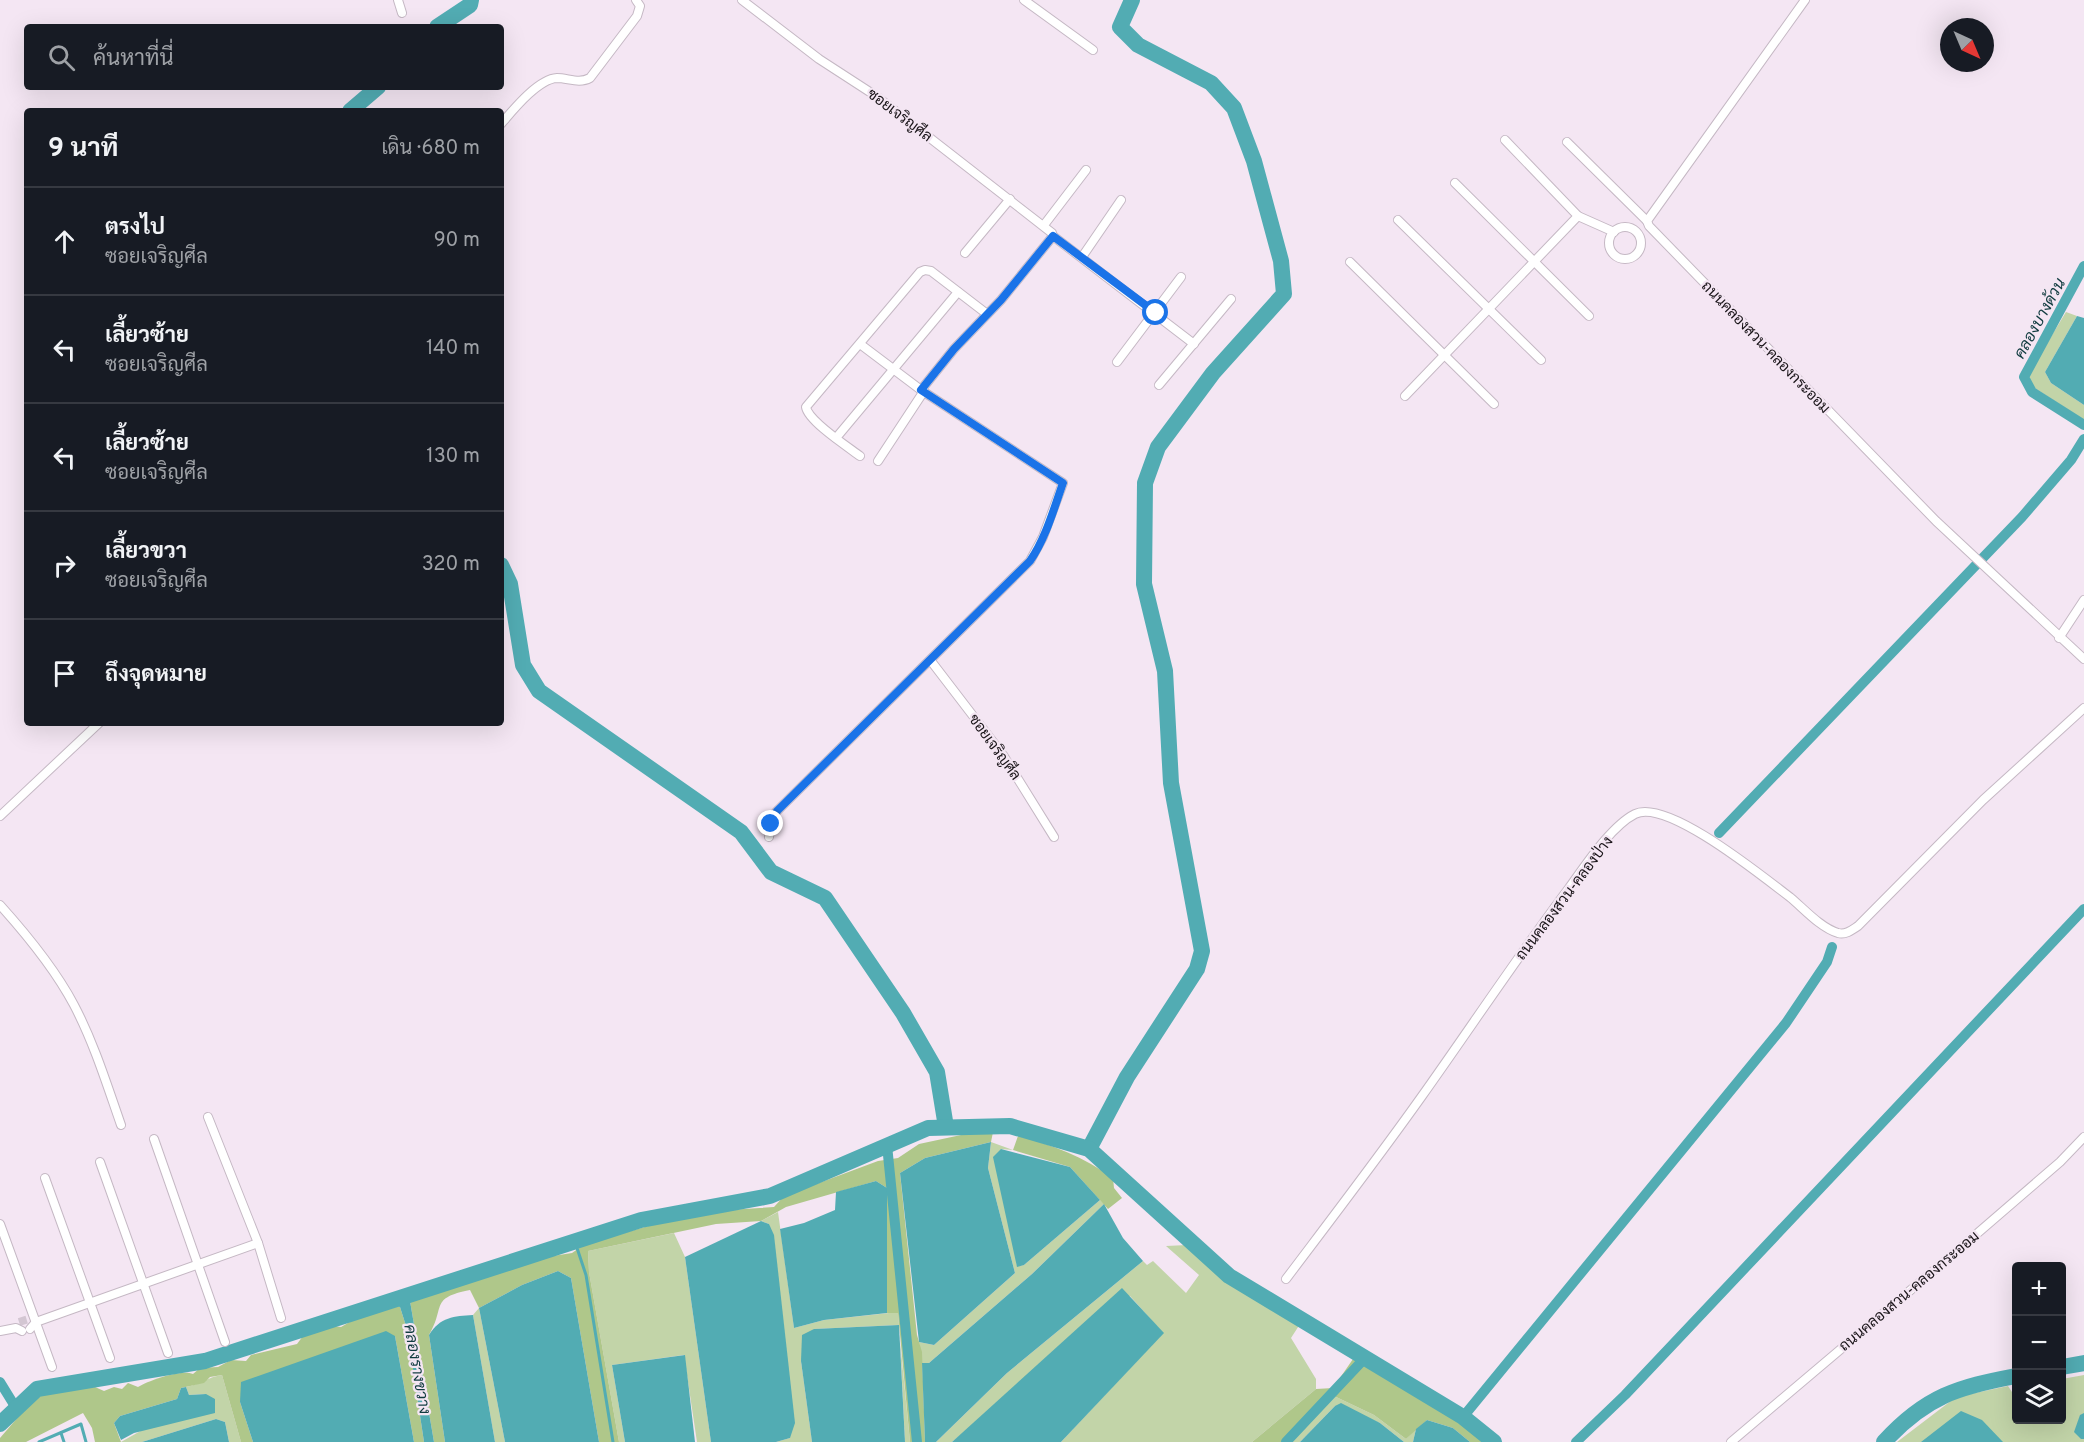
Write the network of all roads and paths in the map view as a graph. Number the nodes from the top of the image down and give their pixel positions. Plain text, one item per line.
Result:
1 (398, 0) edge
2 (636, 0) edge
3 (742, 0) edge
4 (1024, 0) edge
5 (1805, 0) edge
6 (402, 13) dead end
7 (1093, 50) dead end
8 (504, 121) edge
9 (1505, 141) dead end
10 (1568, 141) dead end
11 (1086, 170) dead end
12 (1455, 183) dead end
13 (1010, 199) junction
14 (1121, 200) dead end
15 (1578, 216) junction
16 (1398, 220) dead end
17 (1648, 224) junction
18 (1044, 225) junction
19 (1614, 232) junction
20 (1636, 233) junction
21 (1053, 236) junction
22 (964, 253) dead end
23 (1082, 257) junction
24 (1533, 261) junction
25 (1350, 262) dead end
26 (1181, 277) dead end
27 (958, 292) junction
28 (1231, 299) dead end
29 (1488, 308) junction
30 (1156, 313) junction
31 (987, 314) junction
32 (1589, 316) dead end
33 (860, 344) junction
34 (1194, 344) junction
35 (1445, 354) junction
36 (1541, 360) dead end
37 (1117, 362) dead end
38 (894, 370) junction
39 (1159, 385) dead end
40 (923, 390) junction
41 (1405, 396) dead end
42 (1494, 404) dead end
43 (836, 438) junction
44 (860, 456) dead end
45 (878, 461) dead end
46 (2084, 600) edge
47 (2059, 638) junction
48 (2084, 659) edge
49 (931, 661) junction
50 (2084, 708) edge
51 (96, 726) edge
52 (0, 816) edge
53 (769, 837) dead end
54 (1054, 837) dead end
55 (0, 905) edge
56 (208, 1117) dead end
57 (121, 1125) dead end
58 (2084, 1137) edge
59 (154, 1139) dead end
60 (100, 1162) dead end
61 (45, 1178) dead end
62 (0, 1224) edge
63 (258, 1243) junction
64 (197, 1264) junction
65 (1286, 1279) dead end
66 (143, 1282) junction
67 (89, 1302) junction
68 (281, 1318) dead end
69 (26, 1325) junction
70 (0, 1331) edge
71 (225, 1342) dead end
72 (168, 1353) dead end
73 (110, 1358) dead end
74 (52, 1367) dead end
75 (1731, 1442) edge

1 - 6 street
2 - 8 street
3 - 13 street, ซอยเจริญศีล
4 - 7 street
5 - 17 street
9 - 15 street
10 - 17 street, ถนนคลองสวน-คลองกระออม
11 - 18 street
12 - 24 street
13 - 18 street, ซอยเจริญศีล
13 - 22 street
14 - 23 street
15 - 19 street
15 - 24 street
16 - 29 street
17 - 20 street
17 - 47 street, ถนนคลองสวน-คลองกระออม
18 - 21 street, ซอยเจริญศีล
19 - 20 street
19 - 20 street
21 - 23 street, ซอยเจริญศีล
21 - 31 street
23 - 30 street, ซอยเจริญศีล
24 - 29 street
24 - 32 street
25 - 35 street
26 - 30 street
27 - 31 street
27 - 33 street
27 - 38 street
28 - 34 street
29 - 35 street
29 - 36 street
30 - 34 street, ซอยเจริญศีล
30 - 37 street
31 - 40 street
33 - 38 street
33 - 43 street
34 - 39 street
35 - 41 street
35 - 42 street
38 - 40 street
38 - 43 street
40 - 45 street
40 - 49 street
43 - 44 street
46 - 47 street
47 - 48 street, ถนนคลองสวน-คลองกระออม
49 - 53 street
49 - 54 street, ซอยเจริญศีล
50 - 65 street, ถนนคลองสวน-คลองป่าง
51 - 52 street
55 - 57 street
56 - 63 street
58 - 75 street, ถนนคลองสวน-คลองกระออม
59 - 64 street
60 - 66 street
61 - 67 street
62 - 69 street
63 - 64 street
63 - 68 street
64 - 66 street
64 - 71 street
66 - 67 street
66 - 72 street
67 - 69 street
67 - 73 street
69 - 70 street
69 - 74 street

